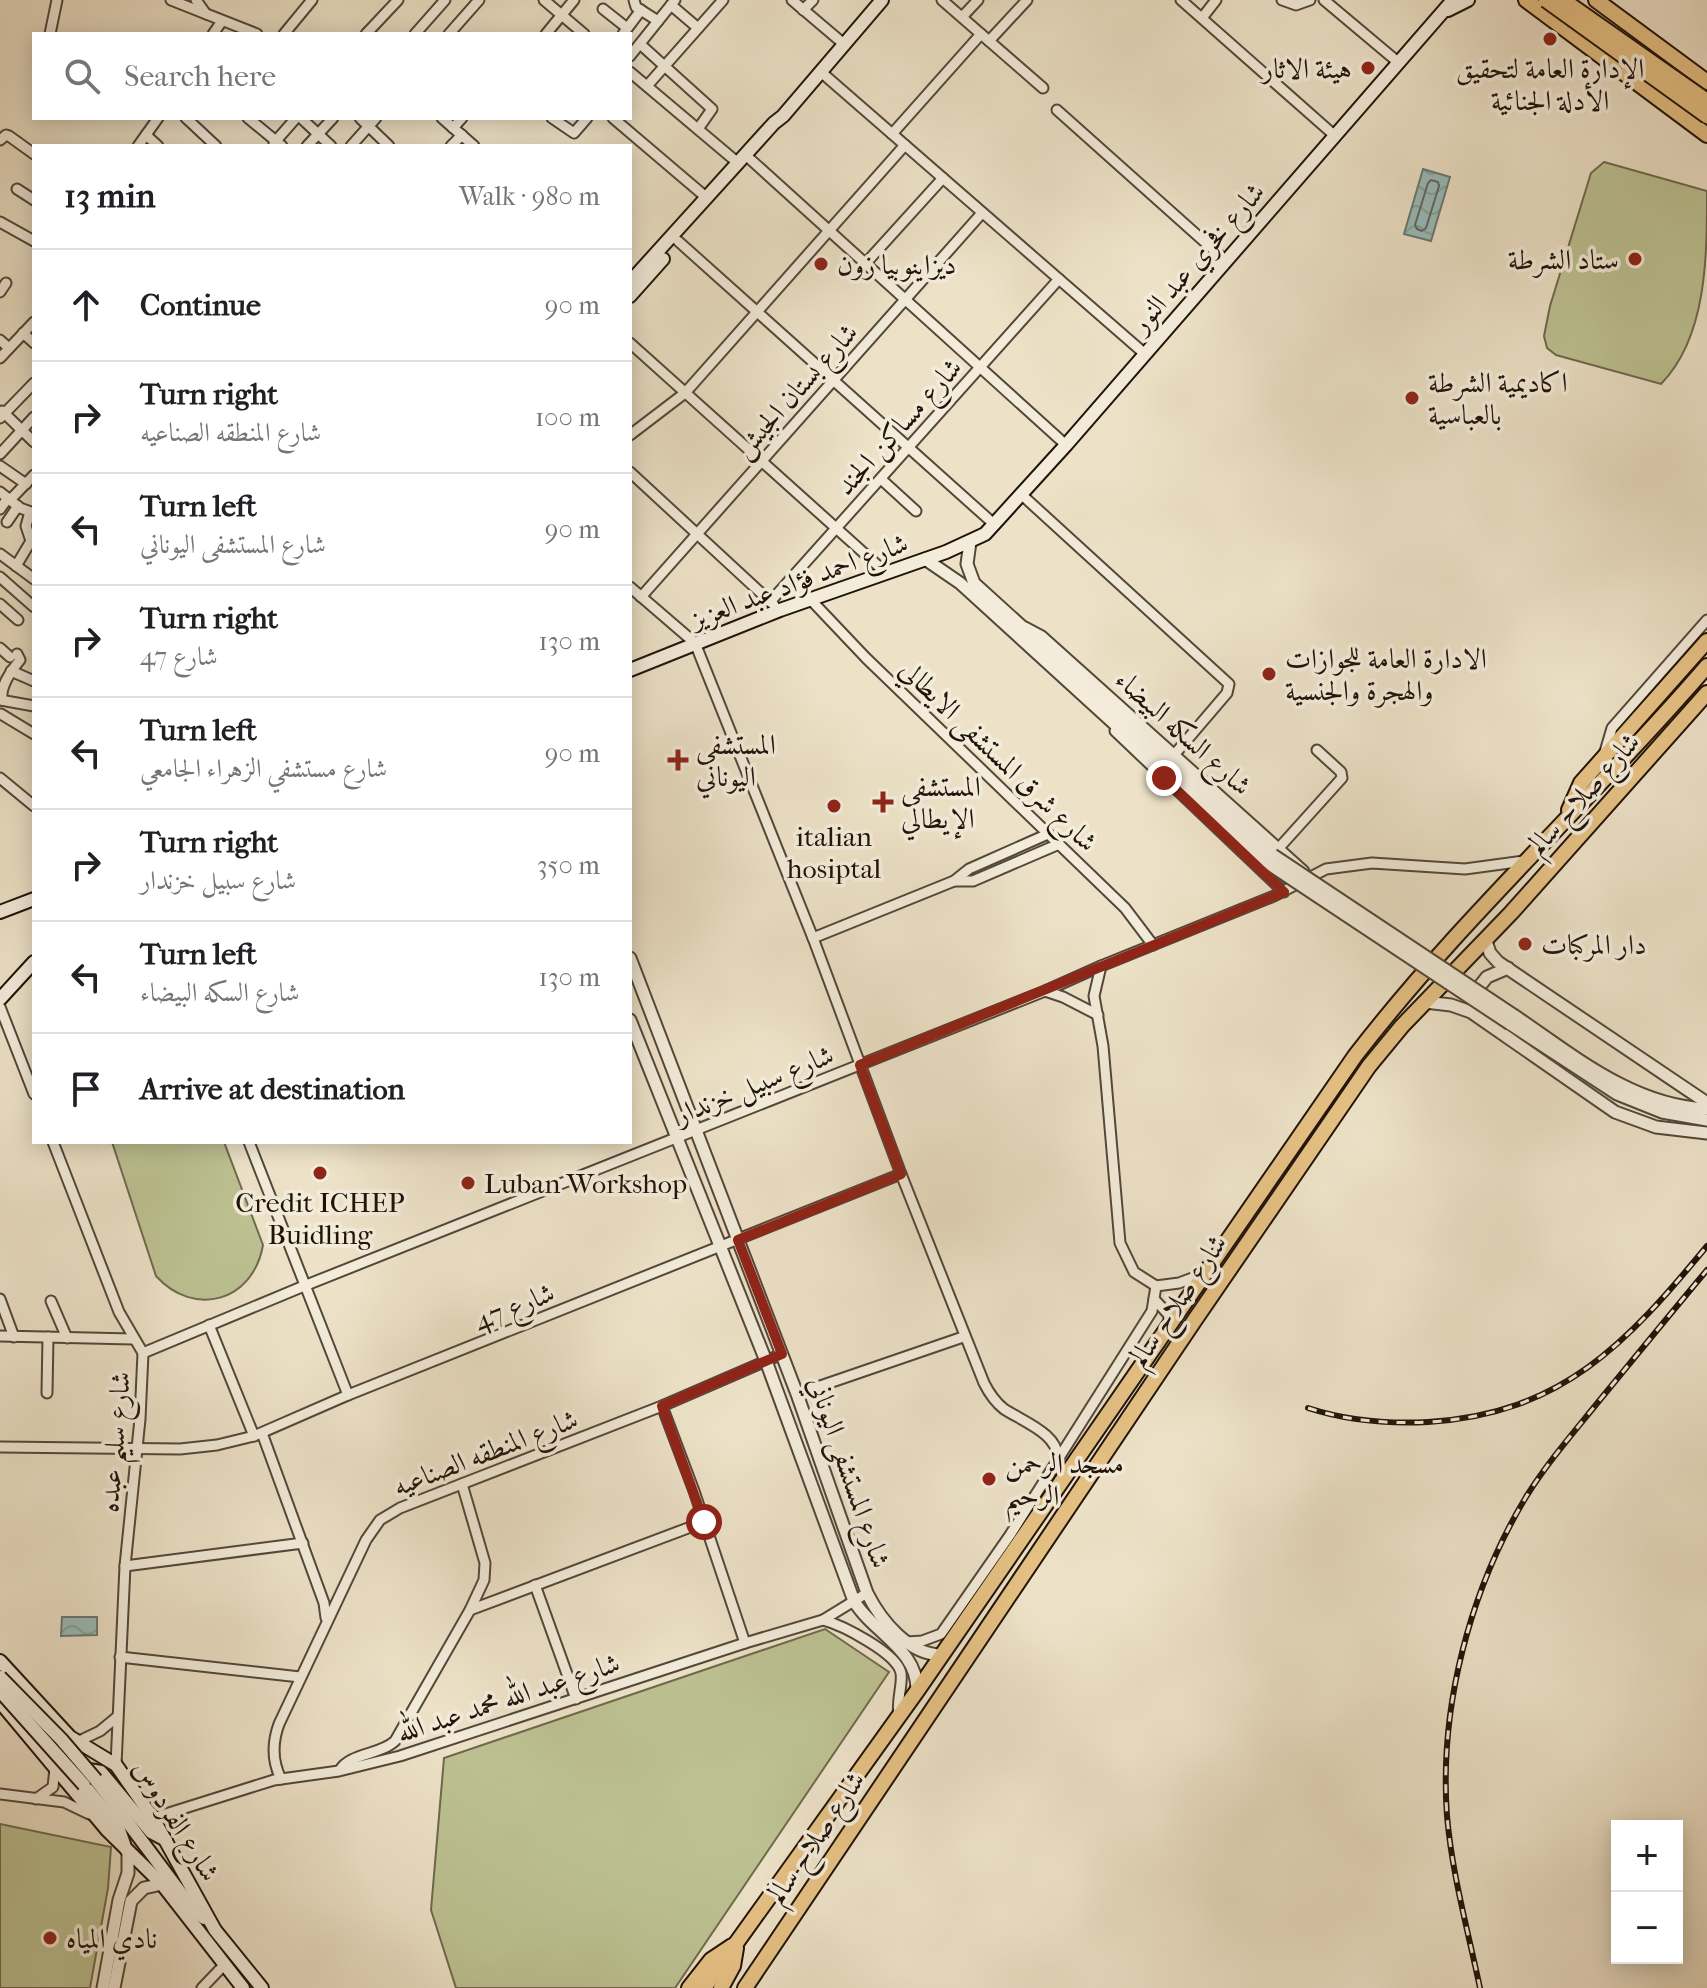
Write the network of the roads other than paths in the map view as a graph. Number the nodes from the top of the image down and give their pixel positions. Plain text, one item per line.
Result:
1 (57, 0) edge
2 (171, 0) edge
3 (196, 0) edge
4 (312, 0) edge
5 (398, 0) edge
6 (445, 0) edge
7 (479, 0) edge
8 (544, 0) edge
9 (574, 0) edge
10 (634, 0) edge
11 (792, 0) edge
12 (813, 0) edge
13 (882, 0) edge
14 (942, 0) edge
15 (978, 0) edge
16 (1027, 0) edge
17 (1181, 0) edge
18 (1216, 0) edge
19 (1282, 0) edge
20 (1310, 0) edge
21 (1324, 0) edge
22 (1453, 0) edge
23 (1468, 0) edge
24 (1526, 0) edge
25 (1546, 0) edge
26 (1563, 0) edge
27 (720, 1) edge
28 (673, 3) edge
29 (1600, 3) edge
30 (1338, 4) edge
31 (603, 9) dead end
32 (641, 10) junction
33 (803, 10) junction
34 (1445, 12) junction
35 (206, 14) junction
36 (561, 15) junction
37 (962, 17) junction
38 (1202, 18) junction
39 (222, 21) junction
40 (658, 21) junction
41 (1634, 27) junction
42 (698, 28) junction
43 (625, 31) edge
44 (50, 32) edge
45 (214, 32) edge
46 (252, 32) edge
47 (286, 32) edge
48 (368, 32) edge
49 (417, 32) edge
50 (453, 32) edge
51 (548, 32) edge
52 (582, 32) edge
53 (985, 38) junction
54 (1582, 41) junction
55 (640, 44) junction
56 (845, 45) junction
57 (632, 54) edge
58 (1608, 60) junction
59 (1399, 63) junction
60 (664, 66) junction
61 (821, 72) junction
62 (632, 74) edge
63 (1707, 82) edge
64 (647, 86) junction
65 (1043, 88) dead end
66 (1707, 101) edge
67 (1057, 110) dead end
68 (1707, 116) edge
69 (157, 120) edge
70 (188, 120) edge
71 (250, 120) edge
72 (297, 120) edge
73 (301, 120) edge
74 (331, 120) edge
75 (444, 120) edge
76 (461, 120) edge
77 (555, 120) edge
78 (585, 120) edge
79 (615, 120) edge
80 (372, 122) edge
81 (698, 129) junction
82 (458, 131) junction
83 (318, 134) junction
84 (892, 134) junction
85 (146, 135) junction
86 (1334, 135) junction
87 (1707, 135) edge
88 (3, 138) edge
89 (139, 144) edge
90 (156, 144) edge
91 (214, 144) edge
92 (277, 144) edge
93 (309, 144) edge
94 (329, 144) edge
95 (353, 144) edge
96 (388, 144) edge
97 (452, 144) edge
98 (472, 144) edge
99 (905, 145) junction
100 (32, 153) edge
101 (744, 161) junction
102 (943, 178) junction
103 (17, 189) dead end
104 (707, 198) junction
105 (32, 199) edge
106 (982, 213) junction
107 (0, 222) edge
108 (829, 231) junction
109 (32, 240) edge
110 (678, 241) junction
111 (1225, 260) junction
112 (865, 264) junction
113 (632, 279) edge
114 (1059, 279) junction
115 (632, 294) edge
116 (905, 299) junction
117 (757, 312) junction
118 (32, 324) edge
119 (23, 333) junction
120 (0, 340) edge
121 (32, 341) edge
122 (632, 345) edge
123 (9, 348) junction
124 (1145, 354) junction
125 (0, 358) edge
126 (980, 367) junction
127 (833, 380) junction
128 (32, 385) edge
129 (685, 393) junction
130 (1, 413) edge
131 (32, 420) edge
132 (22, 430) junction
133 (632, 433) edge
134 (32, 440) edge
135 (1066, 445) junction
136 (908, 448) junction
137 (1, 450) edge
138 (762, 461) junction
139 (0, 466) edge
140 (632, 474) edge
141 (32, 477) edge
142 (881, 479) junction
143 (26, 484) junction
144 (1022, 495) junction
145 (6, 497) edge
146 (0, 509) edge
147 (916, 511) dead end
148 (32, 513) edge
149 (7, 522) dead end
150 (837, 528) junction
151 (990, 530) junction
152 (697, 534) junction
153 (970, 542) junction
154 (0, 554) edge
155 (925, 559) junction
156 (16, 566) junction
157 (885, 572) junction
158 (0, 577) edge
159 (32, 578) edge
160 (13, 588) junction
161 (632, 589) edge
162 (641, 597) junction
163 (811, 600) junction
164 (0, 603) edge
165 (32, 605) edge
166 (775, 606) junction
167 (18, 620) dead end
168 (1707, 620) edge
169 (1025, 627) junction
170 (1013, 631) junction
171 (1707, 641) edge
172 (695, 643) junction
173 (0, 648) edge
174 (1707, 666) edge
175 (632, 669) edge
176 (11, 671) junction
177 (32, 680) edge
178 (1707, 693) edge
179 (1, 700) edge
180 (32, 706) edge
181 (1, 714) edge
182 (32, 733) edge
183 (1317, 750) dead end
184 (1174, 755) junction
185 (1604, 757) junction
186 (0, 778) edge
187 (32, 804) edge
188 (1567, 815) junction
189 (1048, 834) junction
190 (1059, 844) junction
191 (1273, 856) junction
192 (1524, 861) junction
193 (1310, 875) junction
194 (954, 881) junction
195 (1284, 892) junction
196 (32, 900) edge
197 (0, 912) edge
198 (813, 938) junction
199 (1486, 941) junction
200 (1153, 945) junction
201 (632, 963) edge
202 (32, 964) edge
203 (1101, 966) junction
204 (1508, 968) junction
205 (1045, 991) junction
206 (0, 999) edge
207 (1425, 1002) junction
208 (0, 1007) edge
209 (1468, 1011) junction
210 (1098, 1015) junction
211 (1512, 1020) junction
212 (632, 1025) edge
213 (860, 1065) junction
214 (32, 1089) edge
215 (1707, 1106) edge
216 (1707, 1120) edge
217 (696, 1131) junction
218 (1707, 1133) edge
219 (677, 1138) junction
220 (54, 1144) edge
221 (250, 1144) edge
222 (901, 1174) junction
223 (738, 1240) junction
224 (721, 1247) junction
225 (1203, 1274) junction
226 (304, 1286) junction
227 (1156, 1286) junction
228 (0, 1299) edge
229 (1154, 1299) junction
230 (51, 1301) dead end
231 (209, 1325) junction
232 (1171, 1325) junction
233 (0, 1336) edge
234 (14, 1337) junction
235 (48, 1337) junction
236 (963, 1337) junction
237 (67, 1338) junction
238 (133, 1339) junction
239 (143, 1353) junction
240 (782, 1354) junction
241 (766, 1361) junction
242 (47, 1393) dead end
243 (797, 1394) junction
244 (348, 1395) junction
245 (662, 1406) junction
246 (1076, 1429) junction
247 (258, 1435) junction
248 (1050, 1438) junction
249 (0, 1447) edge
250 (137, 1449) junction
251 (1057, 1461) junction
252 (462, 1484) junction
253 (704, 1522) junction
254 (303, 1543) junction
255 (125, 1566) junction
256 (535, 1585) junction
257 (867, 1593) junction
258 (854, 1601) junction
259 (470, 1610) junction
260 (823, 1620) junction
261 (327, 1621) junction
262 (907, 1642) junction
263 (745, 1643) junction
264 (942, 1655) junction
265 (120, 1657) junction
266 (0, 1661) edge
267 (0, 1677) edge
268 (300, 1677) junction
269 (0, 1691) edge
270 (917, 1691) junction
271 (576, 1699) junction
272 (0, 1702) edge
273 (117, 1717) junction
274 (899, 1717) junction
275 (77, 1742) junction
276 (116, 1765) junction
277 (55, 1767) junction
278 (339, 1771) junction
279 (281, 1779) junction
280 (85, 1785) junction
281 (0, 1794) edge
282 (36, 1799) junction
283 (153, 1818) junction
284 (98, 1819) junction
285 (166, 1840) junction
286 (124, 1846) junction
287 (162, 1884) junction
288 (210, 1922) junction
289 (736, 1944) junction
290 (224, 1965) junction
291 (747, 1986) edge
292 (103, 1988) edge
293 (114, 1988) edge
294 (202, 1988) edge
295 (243, 1988) edge
296 (262, 1988) edge
297 (689, 1988) edge
298 (704, 1988) edge
299 (721, 1988) edge

1 - 44 street
2 - 35 street
3 - 35 street
4 - 47 street
5 - 48 street
6 - 49 street
7 - 50 street
8 - 36 street
9 - 36 street
10 - 32 street
11 - 33 street
12 - 33 street
13 - 56 main road
14 - 37 street
15 - 37 street
16 - 53 street
17 - 38 street
18 - 38 street
19 - 20 street
21 - 30 street
22 - 34 main road, شارع فخري عبد النور
23 - 34 main road, شارع فخري عبد النور
24 - 54 main road
25 - 68 main road, bridge
26 - 66 main road, bridge
27 - 42 street
28 - 40 street
28 - 42 street
29 - 41 main road
29 - 54 main road
30 - 59 street
31 - 43 street
32 - 40 street
32 - 43 street
33 - 56 street
34 - 59 main road, شارع فخري عبد النور
35 - 39 street
36 - 51 street
36 - 52 street
37 - 53 street
38 - 86 street
39 - 45 street
39 - 46 street
40 - 55 street
41 - 58 main road
41 - 63 main road
42 - 60 street
53 - 65 street
53 - 84 street
54 - 58 main road
55 - 57 street
55 - 60 street
56 - 61 main road
58 - 87 main road
59 - 86 main road, شارع فخري عبد النور
60 - 64 street
60 - 81 street
61 - 84 street
61 - 101 main road
62 - 64 street
64 - 81 street
67 - 111 street
69 - 85 street
70 - 91 street
71 - 92 street
72 - 92 street
73 - 83 street
74 - 83 street
75 - 82 street
76 - 82 street
77 - 78 street
79 - 104 street
80 - 95 street
80 - 96 street
81 - 101 street
82 - 97 street
82 - 98 street
83 - 93 street
83 - 94 street
84 - 99 street
85 - 89 street
85 - 90 street
86 - 111 main road, شارع فخري عبد النور
88 - 100 street
99 - 102 street
99 - 108 street
101 - 104 main road
101 - 108 street
101 - 110 main road
102 - 106 street
102 - 112 street
103 - 105 street
104 - 113 main road
106 - 114 street
106 - 116 street, شارع بستان الجيش
107 - 109 street
108 - 112 street
108 - 117 street
110 - 115 main road
110 - 117 street
111 - 124 main road, شارع فخري عبد النور
112 - 116 street
114 - 124 street
114 - 126 street, شارع مساكن الجند
116 - 126 street
116 - 127 street, شارع بستان الجيش
117 - 127 street
117 - 129 street
118 - 119 street
119 - 121 street
119 - 123 street
120 - 123 street
122 - 129 street
123 - 125 street
124 - 135 main road, شارع فخري عبد النور
126 - 135 street
126 - 136 street, شارع مساكن الجند
127 - 136 street
127 - 138 street, شارع بستان الجيش
128 - 130 street
129 - 133 street
129 - 138 street
130 - 132 street
131 - 132 street
132 - 134 street
132 - 137 street
135 - 144 main road, شارع فخري عبد النور
136 - 142 street, شارع مساكن الجند
136 - 151 street
138 - 150 street
138 - 152 street, شارع بستان الجيش
139 - 143 street
140 - 152 street
141 - 143 street
142 - 147 street
142 - 150 street, شارع مساكن الجند
143 - 145 street
144 - 151 main road, شارع فخري عبد النور
144 - 184 street
145 - 146 street
145 - 148 street
145 - 149 street
148 - 156 street
150 - 157 street
150 - 166 street, شارع مساكن الجند
151 - 153 main road, شارع احمد فؤاد عبد العزيز
152 - 162 street, شارع بستان الجيش
152 - 166 street
153 - 155 main road, شارع احمد فؤاد عبد العزيز
153 - 169 street
154 - 156 street
155 - 157 main road, شارع احمد فؤاد عبد العزيز
155 - 170 street
156 - 159 street
157 - 163 main road, شارع احمد فؤاد عبد العزيز
158 - 160 street
160 - 164 street
160 - 165 street
161 - 162 street
162 - 172 street
163 - 166 main road, شارع احمد فؤاد عبد العزيز
163 - 189 street, شارع شرق المستشفى الايطالي
164 - 167 street
166 - 172 main road, شارع احمد فؤاد عبد العزيز
168 - 185 street
169 - 184 street, شارع السكه البيضاء
169 - 191 street
170 - 191 street
170 - 195 street, شارع السكه البيضاء
171 - 185 main road
172 - 175 main road, شارع احمد فؤاد عبد العزيز
172 - 198 street
173 - 176 street
174 - 188 main road, شارع صلاح سالم
176 - 177 street
176 - 179 street
178 - 199 main road, شارع صلاح سالم
179 - 180 street
181 - 182 street
183 - 191 street
184 - 191 street, شارع السكه البيضاء
185 - 188 main road
186 - 187 street
188 - 192 main road, شارع صلاح سالم
189 - 190 street, شارع شرق المستشفى الايطالي
189 - 194 street
190 - 194 street
190 - 200 street, شارع شرق المستشفى الايطالي
191 - 193 street, شارع السكه البيضاء
191 - 211 street, bridge
192 - 193 street, شارع سبيل خزندار
192 - 225 main road, شارع صلاح سالم
193 - 195 street, شارع سبيل خزندار
194 - 198 street
195 - 200 street, شارع سبيل خزندار
196 - 197 main road
198 - 213 street
199 - 204 street
199 - 207 main road, شارع صلاح سالم
200 - 203 street, شارع سبيل خزندار
201 - 217 street, شارع المستشفى اليوناني
202 - 206 main road
203 - 205 street, شارع سبيل خزندار
203 - 210 street
204 - 209 street
204 - 215 street
205 - 210 street
205 - 213 street, شارع سبيل خزندار
207 - 209 street
207 - 291 main road, شارع صلاح سالم
208 - 214 street
209 - 218 street
210 - 227 street
211 - 215 street
211 - 216 street
212 - 219 street, شارع المستشفى اليوناني
213 - 217 street, شارع سبيل خزندار
213 - 222 street
217 - 219 street, شارع سبيل خزندار
217 - 223 street, شارع المستشفى اليوناني
219 - 224 street, شارع المستشفى اليوناني
219 - 226 street, شارع سبيل خزندار
220 - 238 street, شارع سليم عبده
221 - 226 street
222 - 223 street, شارع 47
222 - 236 street
223 - 224 street, شارع 47
223 - 240 street, شارع المستشفى اليوناني
224 - 241 street, شارع المستشفى اليوناني
224 - 244 street, شارع 47
225 - 227 street
225 - 232 main road, شارع صلاح سالم
226 - 231 street, شارع سبيل خزندار
226 - 244 street
227 - 229 street
228 - 234 street
229 - 232 street
229 - 246 street
230 - 237 street
231 - 239 street, شارع سبيل خزندار
231 - 247 street
232 - 264 main road, شارع صلاح سالم
233 - 234 street
234 - 235 street
235 - 237 street
235 - 242 street
236 - 243 street
236 - 248 street
237 - 238 street
238 - 239 street, شارع سليم عبده
239 - 250 street, شارع سليم عبده
240 - 241 street, شارع المنطقه الصناعيه
240 - 243 street, شارع المستشفى اليوناني
241 - 245 street, شارع المنطقه الصناعيه
241 - 258 street, شارع المستشفى اليوناني
243 - 257 street, شارع المستشفى اليوناني
244 - 247 street, شارع 47
245 - 252 street, شارع المنطقه الصناعيه
245 - 253 street
246 - 248 street
246 - 251 street
247 - 250 street, شارع 47
247 - 254 street
248 - 251 street
249 - 250 street, شارع 47
250 - 255 street, شارع سليم عبده
251 - 262 street
252 - 259 street
252 - 261 street, شارع المنطقه الصناعيه
253 - 256 street
253 - 263 street
254 - 255 street
254 - 261 street
255 - 265 street, شارع سليم عبده
256 - 259 street
256 - 271 street
257 - 258 street, شارع عبد الله محمد عبد الله
257 - 262 street, شارع المستشفى اليوناني
258 - 260 street, شارع عبد الله محمد عبد الله
258 - 270 street, شارع المستشفى اليوناني
259 - 278 street
260 - 263 street, شارع عبد الله محمد عبد الله
260 - 274 street
261 - 268 street, شارع المنطقه الصناعيه
262 - 264 street, شارع المستشفى اليوناني
263 - 271 street, شارع عبد الله محمد عبد الله
264 - 270 main road, شارع صلاح سالم
265 - 268 street
265 - 273 street, شارع سليم عبده
266 - 275 main road, شارع الفردوس
267 - 280 main road, bridge
268 - 279 street, شارع المنطقه الصناعيه
269 - 280 main road, bridge
270 - 274 main road, شارع صلاح سالم
271 - 278 street, شارع عبد الله محمد عبد الله
272 - 277 main road, شارع الفردوس
273 - 275 street
273 - 276 street, شارع سليم عبده
274 - 289 main road, شارع صلاح سالم
275 - 276 main road, شارع الفردوس
276 - 283 main road, شارع الفردوس
277 - 280 main road, شارع الفردوس
277 - 282 street
278 - 279 street, شارع عبد الله محمد عبد الله
279 - 283 street, شارع عبد الله محمد عبد الله
280 - 284 main road, شارع الفردوس
280 - 285 main road
280 - 286 main road
280 - 288 main road
281 - 282 street
282 - 284 street
283 - 285 main road, شارع الفردوس
284 - 286 main road, شارع الفردوس
285 - 288 main road, شارع الفردوس
286 - 287 main road, شارع الفردوس
286 - 292 street
287 - 290 main road, شارع الفردوس
287 - 293 street
288 - 296 main road, شارع الفردوس
289 - 297 main road
289 - 298 main road, شارع صلاح سالم
289 - 299 main road
290 - 294 street
290 - 295 main road, شارع الفردوس

